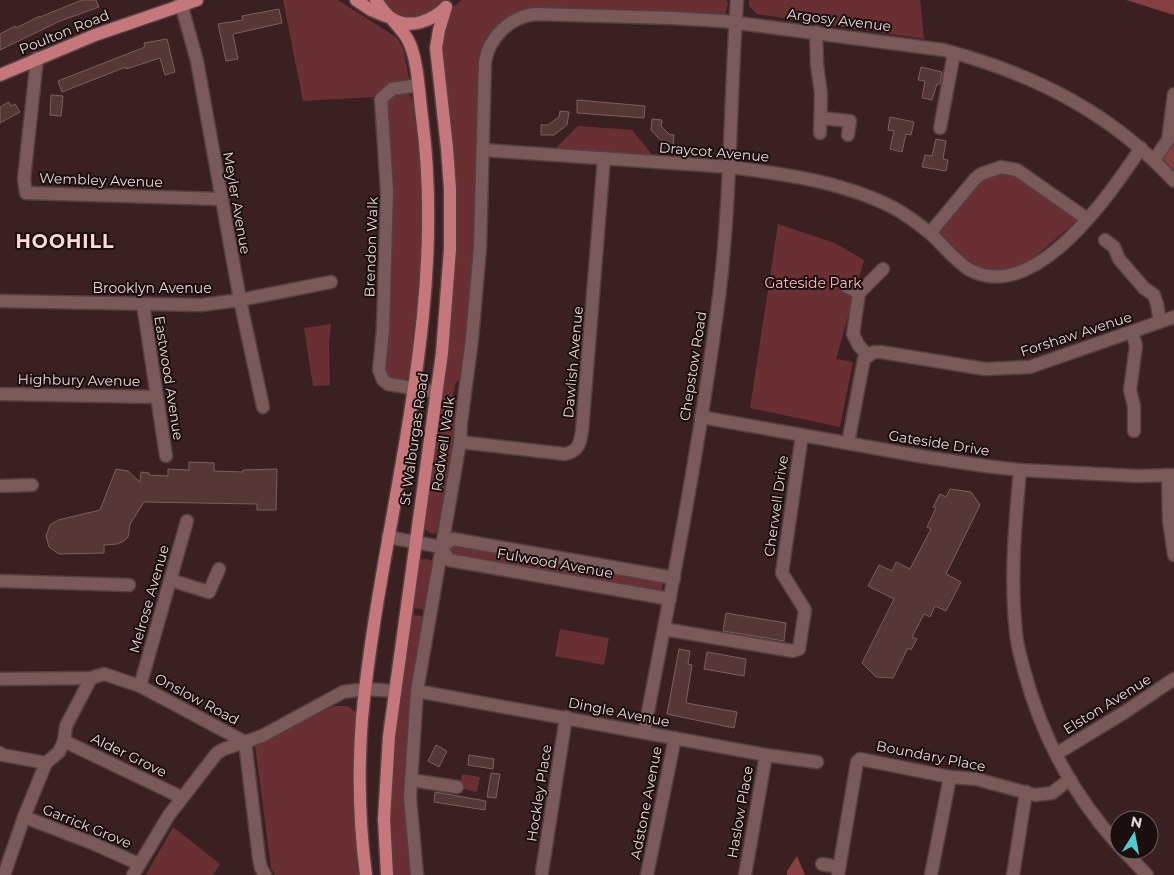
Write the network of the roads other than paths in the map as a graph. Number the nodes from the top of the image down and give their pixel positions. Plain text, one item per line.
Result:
1 (197, 0) edge
2 (356, 0) edge
3 (376, 0) edge
4 (737, 0) edge
5 (181, 2) edge
6 (449, 3) edge
7 (391, 18) junction
8 (510, 22) joint
9 (736, 23) junction
10 (816, 32) junction
11 (954, 53) junction
12 (37, 58) junction
13 (0, 74) edge
14 (418, 85) junction
15 (1174, 94) edge
16 (821, 118) junction
17 (940, 128) dead end
18 (820, 133) dead end
19 (848, 135) dead end
20 (1141, 148) junction
21 (483, 150) junction
22 (604, 158) junction
23 (1154, 160) junction
24 (730, 167) junction
25 (1174, 181) edge
26 (221, 199) junction
27 (1087, 219) junction
28 (930, 233) junction
29 (1113, 243) dead end
30 (883, 269) dead end
31 (331, 282) dead end
32 (240, 300) junction
33 (0, 301) edge
34 (143, 304) junction
35 (1174, 317) edge
36 (1160, 322) junction
37 (1132, 332) junction
38 (868, 355) junction
39 (415, 389) junction
40 (436, 392) junction
41 (0, 394) edge
42 (157, 397) junction
43 (263, 408) dead end
44 (701, 417) junction
45 (1134, 431) dead end
46 (802, 435) junction
47 (460, 442) junction
48 (848, 443) junction
49 (166, 456) dead end
50 (1020, 470) junction
51 (1171, 475) edge
52 (32, 485) dead end
53 (0, 486) edge
54 (187, 521) dead end
55 (388, 537) junction
56 (415, 541) junction
57 (441, 547) junction
58 (1174, 555) edge
59 (220, 569) dead end
60 (674, 578) junction
61 (0, 580) edge
62 (170, 580) junction
63 (129, 585) dead end
64 (670, 599) junction
65 (664, 629) junction
66 (91, 678) junction
67 (0, 679) edge
68 (1174, 679) edge
69 (140, 686) junction
70 (366, 689) junction
71 (395, 691) junction
72 (416, 691) junction
73 (566, 718) junction
74 (644, 732) junction
75 (675, 738) junction
76 (64, 741) junction
77 (245, 742) junction
78 (0, 753) edge
79 (1056, 754) junction
80 (766, 755) junction
81 (816, 762) dead end
82 (46, 763) junction
83 (950, 777) junction
84 (1070, 778) junction
85 (411, 780) junction
86 (457, 787) dead end
87 (1026, 792) junction
88 (181, 797) junction
89 (24, 817) junction
90 (1109, 834) edge
91 (1133, 860) edge
92 (822, 864) dead end
93 (136, 869) edge
94 (839, 871) edge
95 (542, 872) dead end
96 (4, 875) edge
97 (265, 875) edge
98 (366, 875) edge
99 (387, 875) edge
100 (417, 875) edge
101 (647, 875) edge
102 (745, 875) edge
103 (931, 875) edge
104 (1013, 875) edge
105 (1147, 875) edge

1 - 5 main road, Poulton Road
2 - 7 main road
3 - 7 main road, St Walburgas Road
4 - 9 street, Chepstow Road
5 - 12 main road, Poulton Road
5 - 26 street, Meyler Avenue
6 - 7 main road
6 - 40 main road, St Walburgas Road
7 - 14 main road, St Walburgas Road
8 - 9 street, Argosy Avenue
8 - 21 street, Rodwell Walk
9 - 10 street, Argosy Avenue
9 - 24 street, Chepstow Road
10 - 11 street, Argosy Avenue
10 - 16 street
11 - 17 street
11 - 20 street, Argosy Avenue
12 - 13 main road, Poulton Road
12 - 26 street, Wembley Avenue
14 - 39 main road, St Walburgas Road
14 - 39 street, Brendon Walk
15 - 23 street
16 - 18 street
16 - 19 street
20 - 23 street, Argosy Avenue
20 - 27 street, Draycot Avenue
21 - 22 street, Draycot Avenue
21 - 47 street, Rodwell Walk
22 - 24 street, Draycot Avenue
22 - 47 street, Dawlish Avenue
23 - 25 street, Argosy Avenue
24 - 28 street, Draycot Avenue
24 - 44 street, Chepstow Road
26 - 32 street, Meyler Avenue
27 - 28 street, Draycot Avenue
27 - 28 street
29 - 36 street
30 - 38 street
31 - 32 street, Brooklyn Avenue
32 - 34 street, Brooklyn Avenue
32 - 43 street, Meyler Avenue
33 - 34 street, Brooklyn Avenue
34 - 42 street, Eastwood Avenue
35 - 36 street, Forshaw Avenue
36 - 37 street, Forshaw Avenue
37 - 38 street, Forshaw Avenue
37 - 45 street
38 - 48 street
39 - 40 street, Brendon Walk
39 - 55 main road, St Walburgas Road
40 - 56 main road, St Walburgas Road
41 - 42 street, Highbury Avenue
42 - 49 street, Eastwood Avenue
44 - 46 street, Gateside Drive
44 - 60 street, Chepstow Road
46 - 48 street, Gateside Drive
46 - 65 street, Cherwell Drive
47 - 57 street, Rodwell Walk
48 - 50 street, Gateside Drive
50 - 51 street, Gateside Drive
50 - 79 street
51 - 58 street
52 - 53 street
54 - 62 street, Melrose Avenue
55 - 56 street, Fulwood Avenue
55 - 70 main road, St Walburgas Road
56 - 57 street, Fulwood Avenue
56 - 71 main road, St Walburgas Road
57 - 60 street, Fulwood Avenue
57 - 64 street, Fulwood Avenue
57 - 72 street, Rodwell Walk
59 - 62 street
60 - 64 street, Chepstow Road
61 - 63 street
62 - 69 street, Melrose Avenue
64 - 65 street, Chepstow Road
65 - 74 street, Chepstow Road
66 - 67 street, Onslow Road
66 - 69 street, Onslow Road
66 - 76 street
68 - 79 street, Elston Avenue
69 - 77 street, Onslow Road
70 - 71 street
70 - 77 street
70 - 98 main road, St Walburgas Road
71 - 99 main road, St Walburgas Road
72 - 73 street, Dingle Avenue
72 - 85 street, Rodwell Walk
73 - 74 street, Dingle Avenue
73 - 95 street, Hockley Place
74 - 75 street, Dingle Avenue
75 - 80 street, Dingle Avenue
75 - 101 street, Adstone Avenue
76 - 82 street
76 - 88 street, Alder Grove
77 - 88 street
77 - 97 street, Onslow Road
78 - 82 street
79 - 84 street
80 - 81 street, Dingle Avenue
80 - 102 street, Haslow Place
82 - 89 street
83 - 87 street, Boundary Place
83 - 94 street, Boundary Place
83 - 103 street
84 - 87 street, Boundary Place
84 - 90 street
85 - 86 street
85 - 100 street, Rodwell Walk
87 - 104 street
88 - 93 street
89 - 93 street, Garrick Grove
89 - 96 street
91 - 105 street
92 - 94 street, Boundary Place

